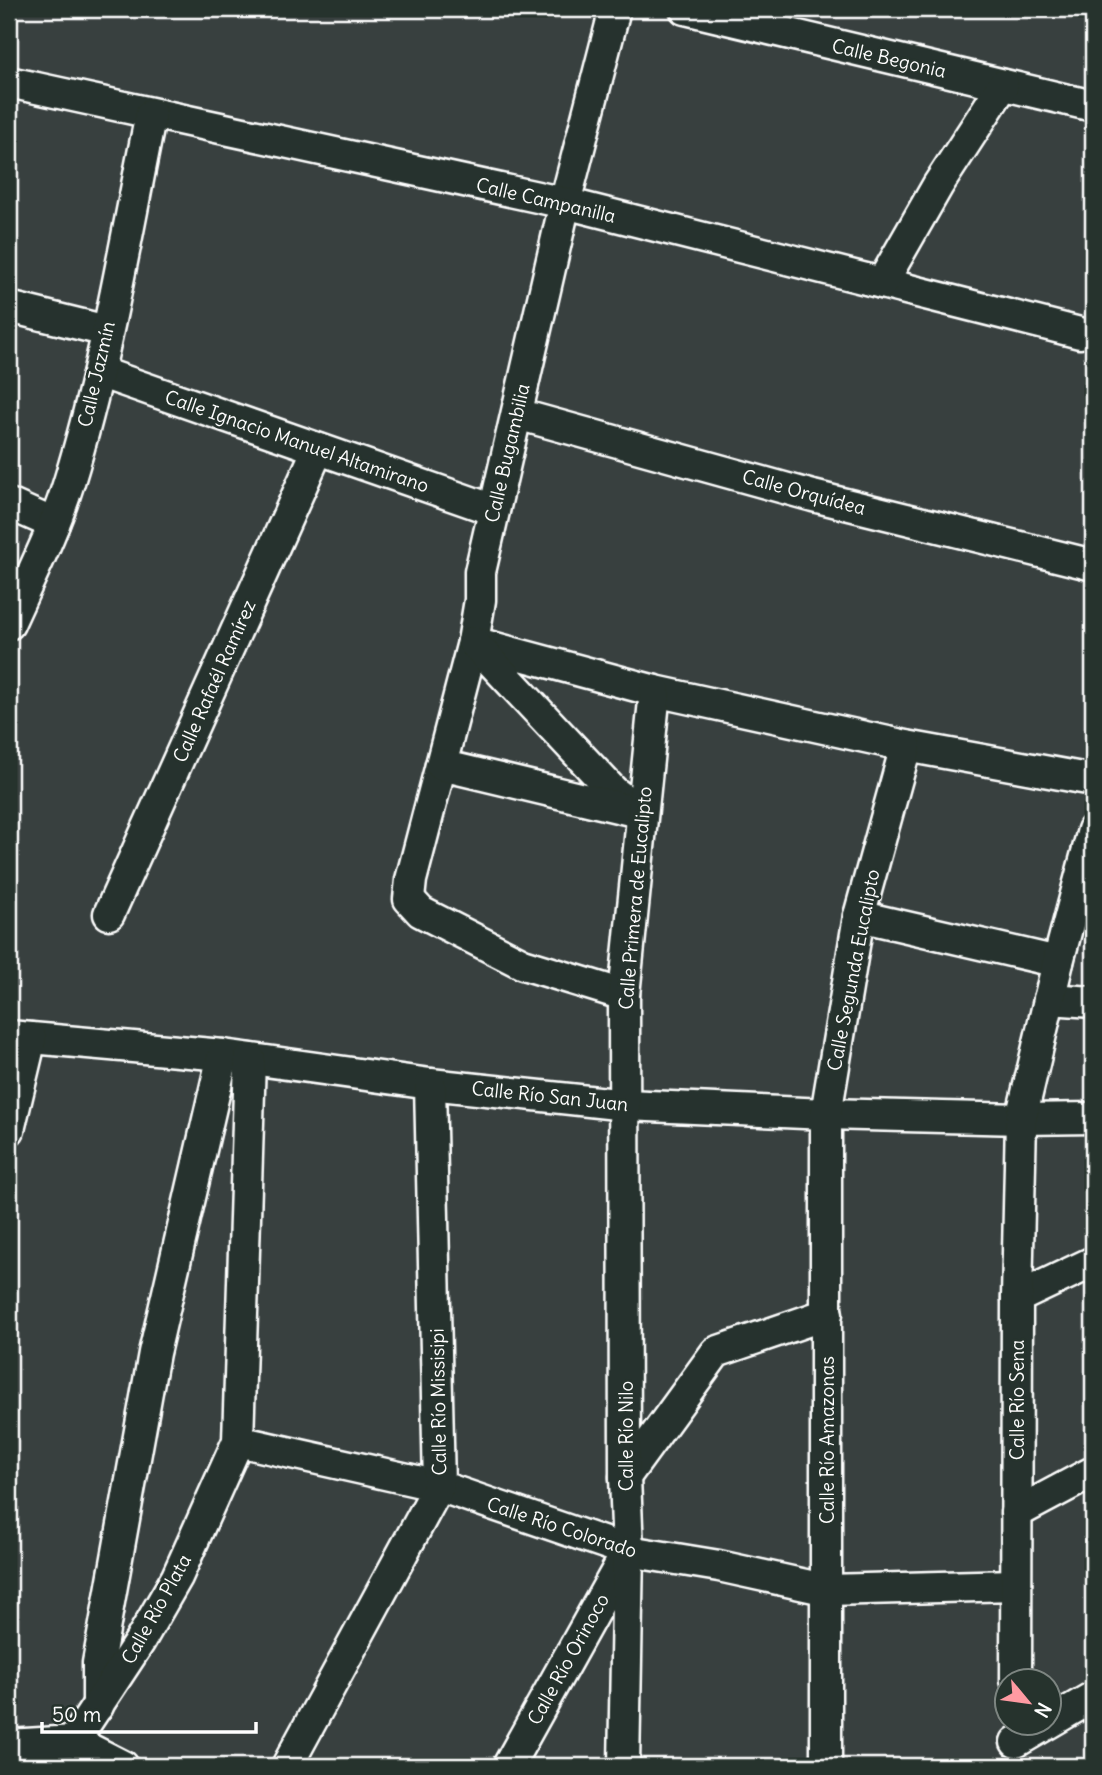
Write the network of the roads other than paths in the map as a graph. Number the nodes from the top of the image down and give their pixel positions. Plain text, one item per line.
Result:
1 (615, 9) edge
2 (685, 9) edge
3 (9, 82) edge
4 (1003, 85) junction
5 (1093, 106) edge
6 (150, 114) junction
7 (565, 203) junction
8 (882, 283) junction
9 (9, 307) edge
10 (107, 331) junction
11 (1080, 333) dead end
12 (99, 372) junction
13 (517, 414) junction
14 (318, 449) junction
15 (9, 504) edge
16 (494, 510) junction
17 (54, 524) junction
18 (1093, 565) edge
19 (9, 624) edge
20 (473, 642) junction
21 (655, 691) junction
22 (906, 746) junction
23 (441, 765) junction
24 (1093, 780) edge
25 (641, 813) junction
26 (1093, 830) edge
27 (109, 914) dead end
28 (859, 916) junction
29 (1058, 962) junction
30 (624, 995) junction
31 (1049, 999) junction
32 (1093, 1002) edge
33 (20, 1037) edge
34 (236, 1057) junction
35 (429, 1084) junction
36 (626, 1105) junction
37 (827, 1114) junction
38 (1093, 1118) edge
39 (1021, 1119) junction
40 (9, 1130) edge
41 (1093, 1262) edge
42 (1017, 1298) junction
43 (827, 1314) junction
44 (238, 1441) junction
45 (1093, 1472) edge
46 (625, 1477) junction
47 (439, 1486) junction
48 (1016, 1513) junction
49 (628, 1551) junction
50 (1015, 1585) junction
51 (828, 1590) junction
52 (1016, 1666) edge
53 (1093, 1698) edge
54 (98, 1707) junction
55 (74, 1741) junction
56 (1016, 1744) edge
57 (9, 1745) edge
58 (123, 1766) edge
59 (287, 1766) edge
60 (508, 1766) edge
61 (624, 1766) edge
62 (826, 1766) edge

1 - 7 street, Calle Bugambilia
2 - 4 street, Calle Begonia
3 - 6 street, Calle Campanilla
4 - 5 street, Calle Begonia
4 - 8 street
6 - 7 street, Calle Campanilla
6 - 10 street, Calle Jazmín
7 - 8 street, Calle Campanilla
7 - 13 street, Calle Bugambilia
8 - 11 street, Calle Campanilla
9 - 10 street
10 - 12 street, Calle Jazmín
12 - 14 street, Calle Ignacio Manuel Altamirano
12 - 17 street, Calle Jazmín
13 - 16 street, Calle Bugambilia
13 - 18 street, Calle Orquídea
14 - 16 street, Calle Ignacio Manuel Altamirano
14 - 27 street, Calle Rafaél Ramírez
15 - 17 street
16 - 20 street, Calle Bugambilia
17 - 19 street, Calle Jazmín
20 - 21 street
20 - 23 street, Calle Bugambilia
20 - 25 street
21 - 22 street
21 - 25 street, Calle Primera de Eucalipto
22 - 24 street
22 - 28 street, Calle Segunda Eucalipto
23 - 25 street
23 - 30 street, Calle Bugambilia
25 - 30 street, Calle Primera de Eucalipto
26 - 29 street, Calle Río Sena
28 - 29 street
28 - 37 street, Calle Segunda Eucalipto
29 - 31 street, Calle Río Sena
30 - 36 street, Calle Primera de Eucalipto
31 - 32 street
31 - 39 street, Calle Río Sena
33 - 34 street, Calle Río San Juan
33 - 40 street
34 - 35 street, Calle Río San Juan
34 - 44 street, Calle Río Plata
34 - 54 street, Calle Río Plata
35 - 36 street, Calle Río San Juan
35 - 47 street, Calle Río Missisipi
36 - 37 street, Calle Río San Juan
36 - 46 street, Calle Río Nilo
37 - 39 street, Calle Río San Juan
37 - 43 street, Calle Río Amazonas
38 - 39 street, Calle Río San Juan
39 - 42 street, Calle Río Sena
41 - 42 street
42 - 48 street, Calle Río Sena
43 - 46 street
43 - 51 street, Calle Río Amazonas
44 - 47 street, Calle Río Colorado
44 - 54 street, Calle Río Plata
45 - 48 street
46 - 49 street, Calle Río Nilo
47 - 49 street, Calle Río Colorado
47 - 59 street, Calle Río Missisipi
48 - 50 street, Calle Río Sena
49 - 51 street, Calle Río Colorado
49 - 60 street, Calle Río Orinoco
49 - 61 street, Calle Río Nilo
50 - 51 street, Calle Río Colorado
50 - 52 street, Calle Río Sena
51 - 62 street, Calle Río Amazonas
53 - 56 street
54 - 55 street
55 - 57 street
55 - 58 street

